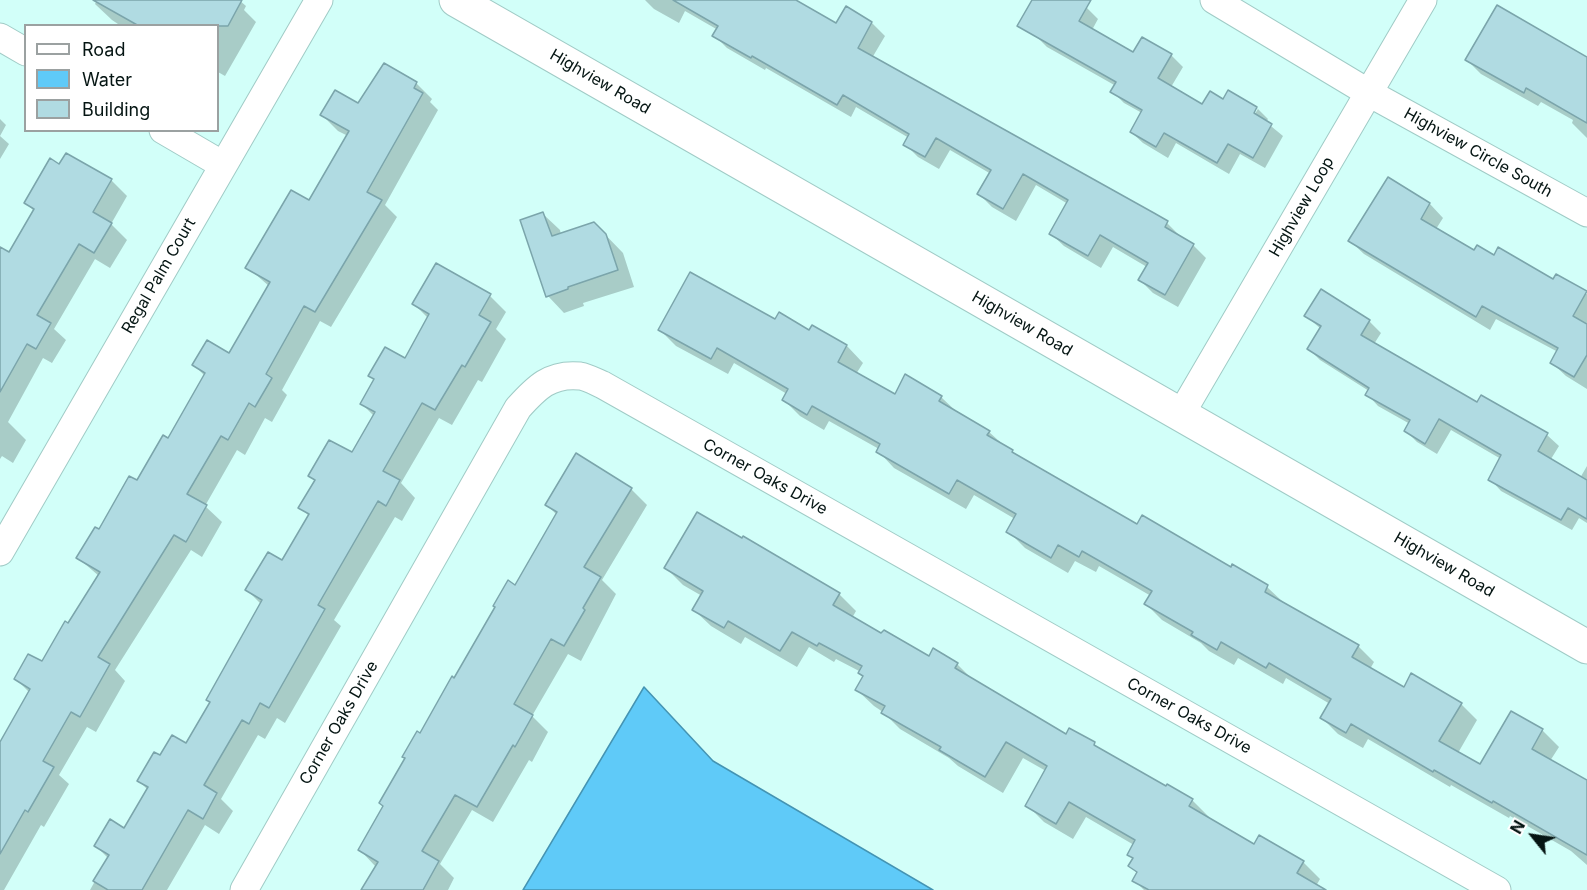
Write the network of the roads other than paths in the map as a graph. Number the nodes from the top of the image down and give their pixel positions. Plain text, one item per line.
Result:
1 (319, 0) edge
2 (456, 0) edge
3 (1214, 0) edge
4 (1423, 0) edge
5 (0, 38) edge
6 (24, 51) edge
7 (1369, 93) junction
8 (165, 132) edge
9 (223, 165) junction
10 (1587, 213) edge
11 (1181, 414) junction
12 (0, 552) edge
13 (1587, 647) edge
14 (244, 890) edge
15 (1497, 890) edge

1 - 9 street, Regal Palm Court
2 - 11 street, Highview Road
3 - 7 street, Highview Circle South
4 - 7 street, Highview Loop
5 - 6 street
7 - 10 street, Highview Circle South
7 - 11 street, Highview Loop
8 - 9 street
9 - 12 street, Regal Palm Court
11 - 13 street, Highview Road
14 - 15 street, Corner Oaks Drive

